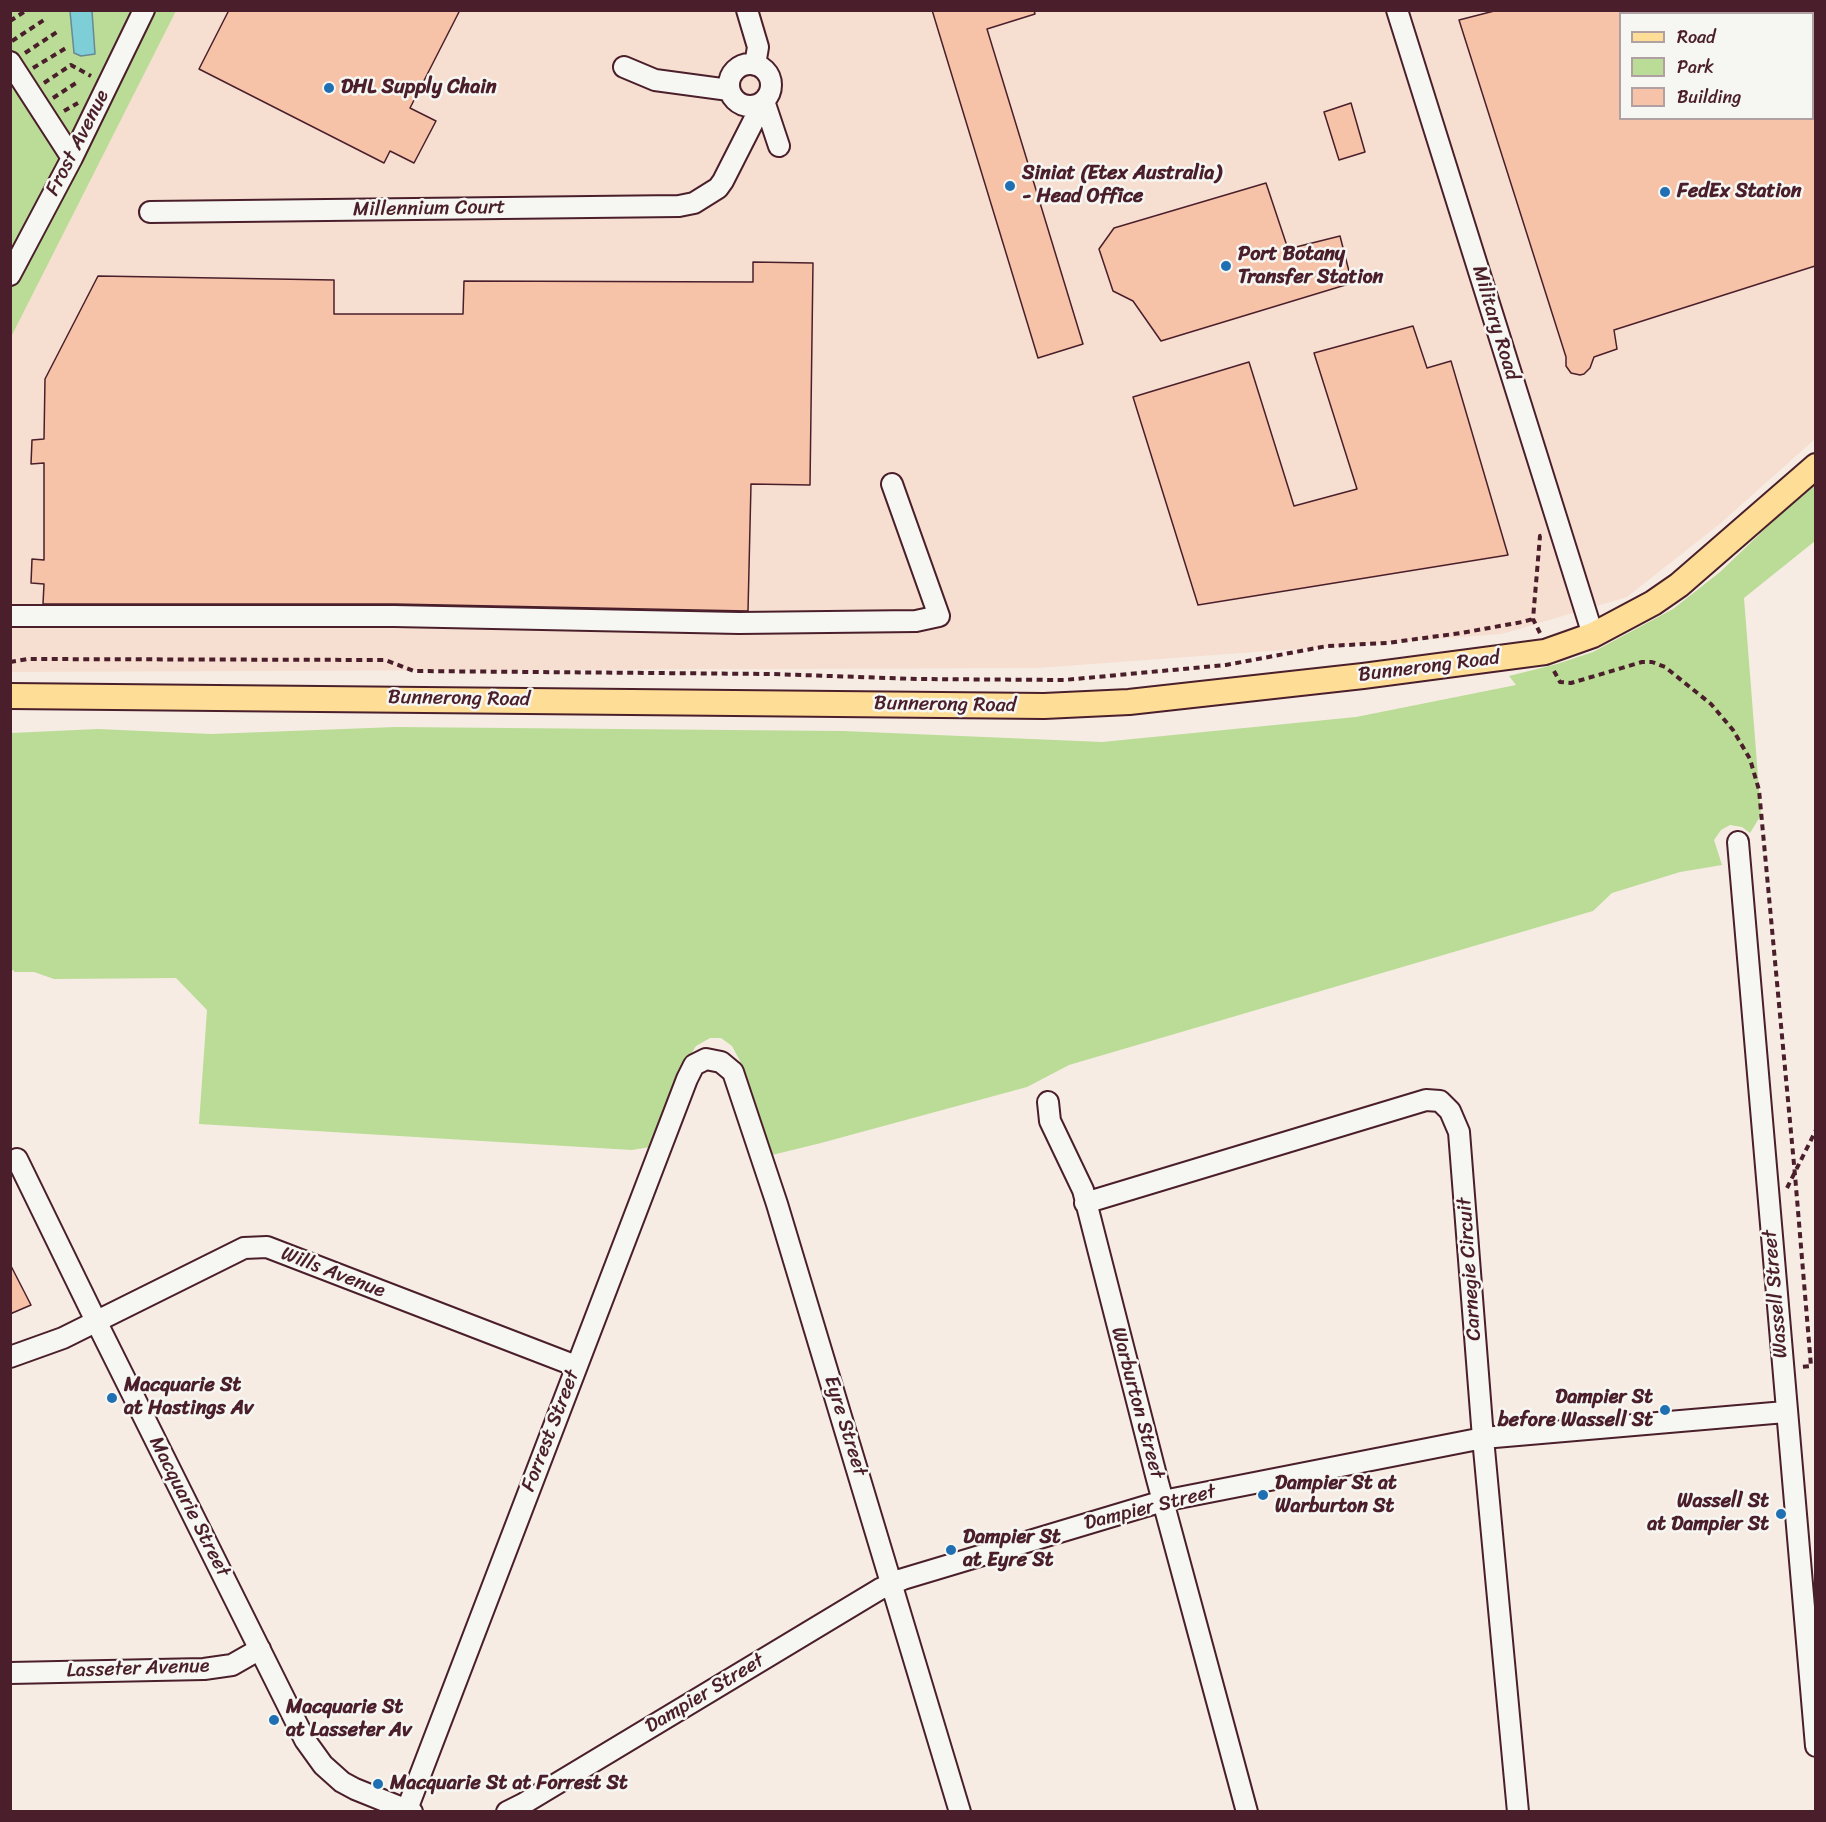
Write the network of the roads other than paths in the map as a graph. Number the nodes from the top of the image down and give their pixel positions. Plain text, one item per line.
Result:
1 (144, 10) edge
2 (733, 10) edge
3 (747, 10) edge
4 (1397, 10) edge
5 (16, 59) edge
6 (750, 64) junction
7 (624, 67) dead end
8 (729, 90) junction
9 (755, 104) junction
10 (778, 146) dead end
11 (72, 158) junction
12 (150, 212) dead end
13 (10, 275) edge
14 (1815, 466) edge
15 (892, 484) dead end
16 (10, 616) edge
17 (1593, 635) junction
18 (10, 696) edge
19 (1737, 842) dead end
20 (706, 1059) joint
21 (1048, 1102) dead end
22 (17, 1159) dead end
23 (1085, 1203) junction
24 (96, 1321) junction
25 (10, 1357) edge
26 (576, 1366) junction
27 (1785, 1412) junction
28 (1483, 1438) junction
29 (1163, 1501) junction
30 (893, 1584) junction
31 (1809, 1603) edge
32 (260, 1649) junction
33 (10, 1672) edge
34 (1815, 1746) edge
35 (408, 1811) edge
36 (507, 1812) edge
37 (960, 1812) edge
38 (1247, 1812) edge
39 (1518, 1812) edge

1 - 11 street, Frost Avenue
2 - 6 street
3 - 6 street
4 - 17 street, Military Road
5 - 11 street
6 - 8 street
6 - 9 street
7 - 8 street
8 - 9 street
9 - 10 street
9 - 12 street, Millennium Court
11 - 13 street, Frost Avenue
14 - 17 main road, Bunnerong Road
15 - 16 street
17 - 18 main road, Bunnerong Road
19 - 27 street, Wassell Street
20 - 26 street, Forrest Street
20 - 30 street, Eyre Street
21 - 23 street, Warburton Street
22 - 24 street, Macquarie Street
23 - 28 street, Carnegie Circuit
23 - 29 street, Warburton Street
24 - 25 street, Wills Avenue
24 - 26 street, Wills Avenue
24 - 32 street, Macquarie Street
26 - 35 street, Forrest Street
27 - 28 street, Dampier Street
27 - 31 street, Wassell Street
28 - 29 street, Dampier Street
28 - 39 street, Carnegie Circuit
29 - 30 street, Dampier Street
29 - 38 street, Warburton Street
30 - 36 street, Dampier Street
30 - 37 street, Eyre Street
31 - 34 street, Wassell Street
32 - 33 street, Lasseter Avenue
32 - 35 street, Macquarie Street

